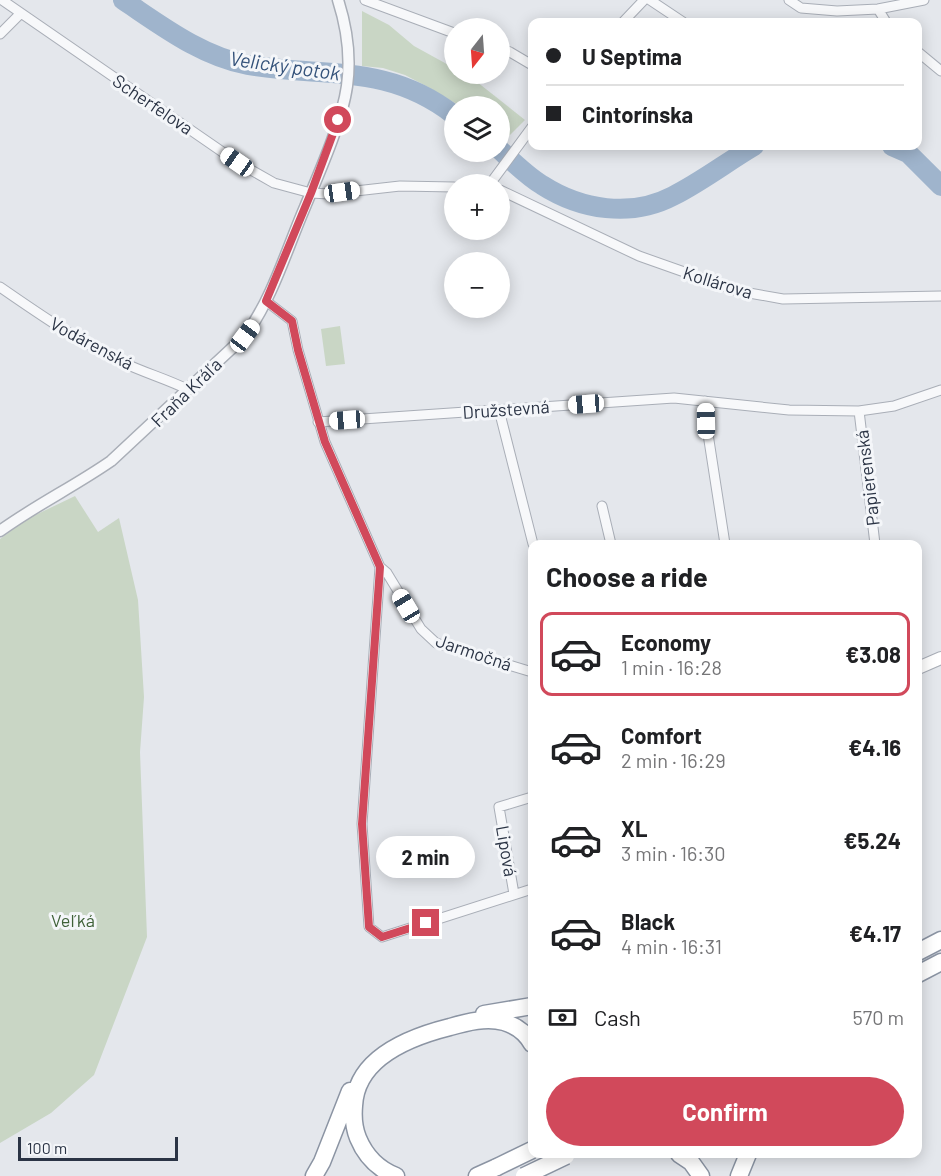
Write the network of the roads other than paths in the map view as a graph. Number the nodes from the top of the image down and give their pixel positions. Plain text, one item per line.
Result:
1 (2, 0) edge
2 (338, 0) edge
3 (365, 0) edge
4 (644, 0) edge
5 (650, 0) edge
6 (789, 0) edge
7 (924, 0) edge
8 (878, 9) junction
9 (20, 14) junction
10 (627, 18) edge
11 (676, 18) edge
12 (884, 18) edge
13 (444, 29) edge
14 (0, 34) edge
15 (510, 52) edge
16 (922, 55) edge
17 (528, 63) edge
18 (941, 71) edge
19 (528, 132) edge
20 (496, 174) edge
21 (444, 187) edge
22 (311, 193) junction
23 (510, 195) edge
24 (0, 286) edge
25 (941, 296) edge
26 (266, 301) junction
27 (189, 390) junction
28 (941, 390) edge
29 (705, 401) junction
30 (499, 410) junction
31 (859, 411) junction
32 (318, 422) junction
33 (602, 506) dead end
34 (0, 531) edge
35 (532, 540) edge
36 (610, 540) edge
37 (724, 540) edge
38 (875, 540) edge
39 (380, 567) junction
40 (941, 658) edge
41 (922, 666) edge
42 (528, 671) edge
43 (528, 798) edge
44 (528, 890) edge
45 (514, 894) junction
46 (941, 940) edge
47 (922, 950) edge
48 (941, 962) edge
49 (922, 972) edge
50 (528, 1009) edge
51 (528, 1038) edge
52 (528, 1152) edge
53 (529, 1158) edge
54 (563, 1158) edge
55 (686, 1158) edge
56 (746, 1158) edge
57 (314, 1176) edge
58 (396, 1176) edge
59 (477, 1176) edge
60 (526, 1176) edge
61 (701, 1176) edge
62 (739, 1176) edge

1 - 9 street, Scherfelova
2 - 22 street, Fraňa Kráľa
3 - 13 street
4 - 10 street
5 - 11 street
6 - 8 street
7 - 8 street
8 - 12 street
9 - 14 street
9 - 22 street, Scherfelova
15 - 17 street
16 - 18 street
19 - 20 street
21 - 22 street, Scherfelova
22 - 26 street, Fraňa Kráľa
23 - 25 street, Kollárova
24 - 27 street, Vodárenská
26 - 27 street, Fraňa Kráľa
26 - 32 street, Jarmočná
27 - 34 street, Fraňa Kráľa
28 - 31 street, Družstevná
29 - 30 street, Družstevná
29 - 31 street, Družstevná
29 - 37 street
30 - 32 street, Družstevná
30 - 35 street
31 - 38 street, Papierenská
32 - 39 street, Jarmočná
33 - 36 street
39 - 42 street, Jarmočná
39 - 45 street, Jarmočná
40 - 41 main road
43 - 45 street, Lipová
44 - 45 street
46 - 47 highway
48 - 49 highway
50 - 57 highway
51 - 58 highway
52 - 59 highway, bridge
53 - 60 main road
54 - 60 highway, bridge
55 - 61 highway
56 - 62 highway

